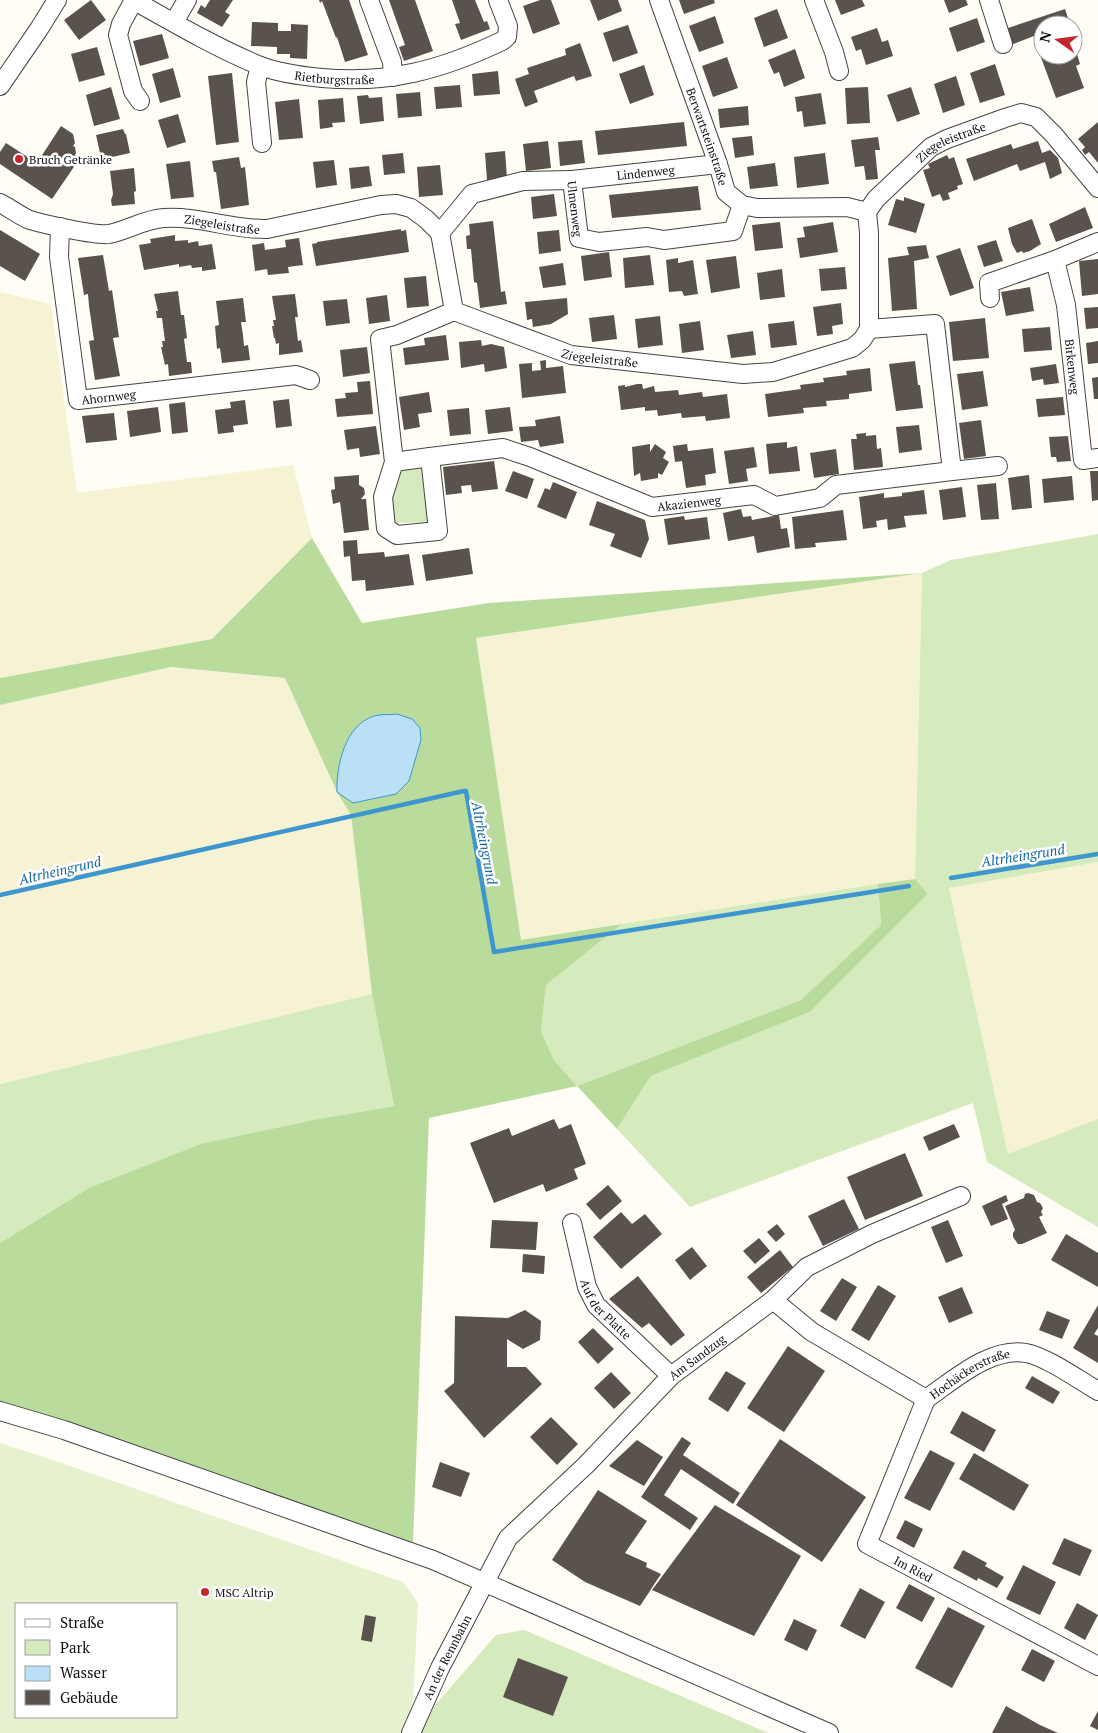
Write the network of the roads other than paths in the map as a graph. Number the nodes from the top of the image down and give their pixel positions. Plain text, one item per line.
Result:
1 (57, 0) edge
2 (134, 0) edge
3 (187, 0) edge
4 (370, 0) edge
5 (498, 0) edge
6 (659, 0) edge
7 (814, 0) edge
8 (990, 0) edge
9 (174, 22) junction
10 (1004, 44) dead end
11 (260, 66) junction
12 (839, 71) dead end
13 (394, 77) junction
14 (0, 86) edge
15 (140, 101) dead end
16 (262, 143) dead end
17 (718, 164) junction
18 (572, 180) junction
19 (1098, 188) edge
20 (0, 203) edge
21 (742, 205) junction
22 (867, 212) junction
23 (60, 227) junction
24 (440, 233) junction
25 (1098, 242) edge
26 (1055, 260) junction
27 (990, 298) dead end
28 (454, 311) junction
29 (869, 329) junction
30 (310, 380) dead end
31 (430, 457) junction
32 (1098, 458) edge
33 (394, 462) junction
34 (998, 466) dead end
35 (952, 471) junction
36 (961, 1196) dead end
37 (572, 1223) dead end
38 (772, 1300) junction
39 (671, 1376) junction
40 (1098, 1391) edge
41 (926, 1399) junction
42 (0, 1410) edge
43 (485, 1582) junction
44 (1098, 1666) edge
45 (411, 1733) edge
46 (829, 1733) edge

1 - 14 street
2 - 9 street, Rietburgstraße
2 - 15 street
3 - 9 street
4 - 13 street
5 - 13 street, Rietburgstraße
6 - 17 street, Berwartsteinstraße
7 - 12 street
8 - 10 street
9 - 11 street, Rietburgstraße
11 - 13 street, Rietburgstraße
11 - 16 street
17 - 18 street, Lindenweg
17 - 21 street, Berwartsteinstraße
18 - 21 street, Ulmenweg
18 - 24 street, Ulmenweg
19 - 22 street, Ziegeleistraße
20 - 23 street, Ziegeleistraße
21 - 22 street
22 - 29 street
23 - 24 street, Ziegeleistraße
23 - 30 street, Ahornweg
24 - 28 street
25 - 26 street
26 - 27 street
26 - 32 street, Birkenweg
28 - 29 street, Ziegeleistraße
28 - 33 street
29 - 35 street
31 - 33 street, Akazienweg
31 - 33 street
31 - 35 street, Akazienweg
34 - 35 street, Akazienweg
36 - 38 street, Am Sandzug
37 - 39 street, Auf der Platte
38 - 39 street, Am Sandzug
38 - 41 street, Hochäckerstraße
39 - 43 street, Am Sandzug
40 - 41 street, Hochäckerstraße
41 - 44 street, Im Ried
42 - 43 street
43 - 45 street, An der Rennbahn
43 - 46 street

